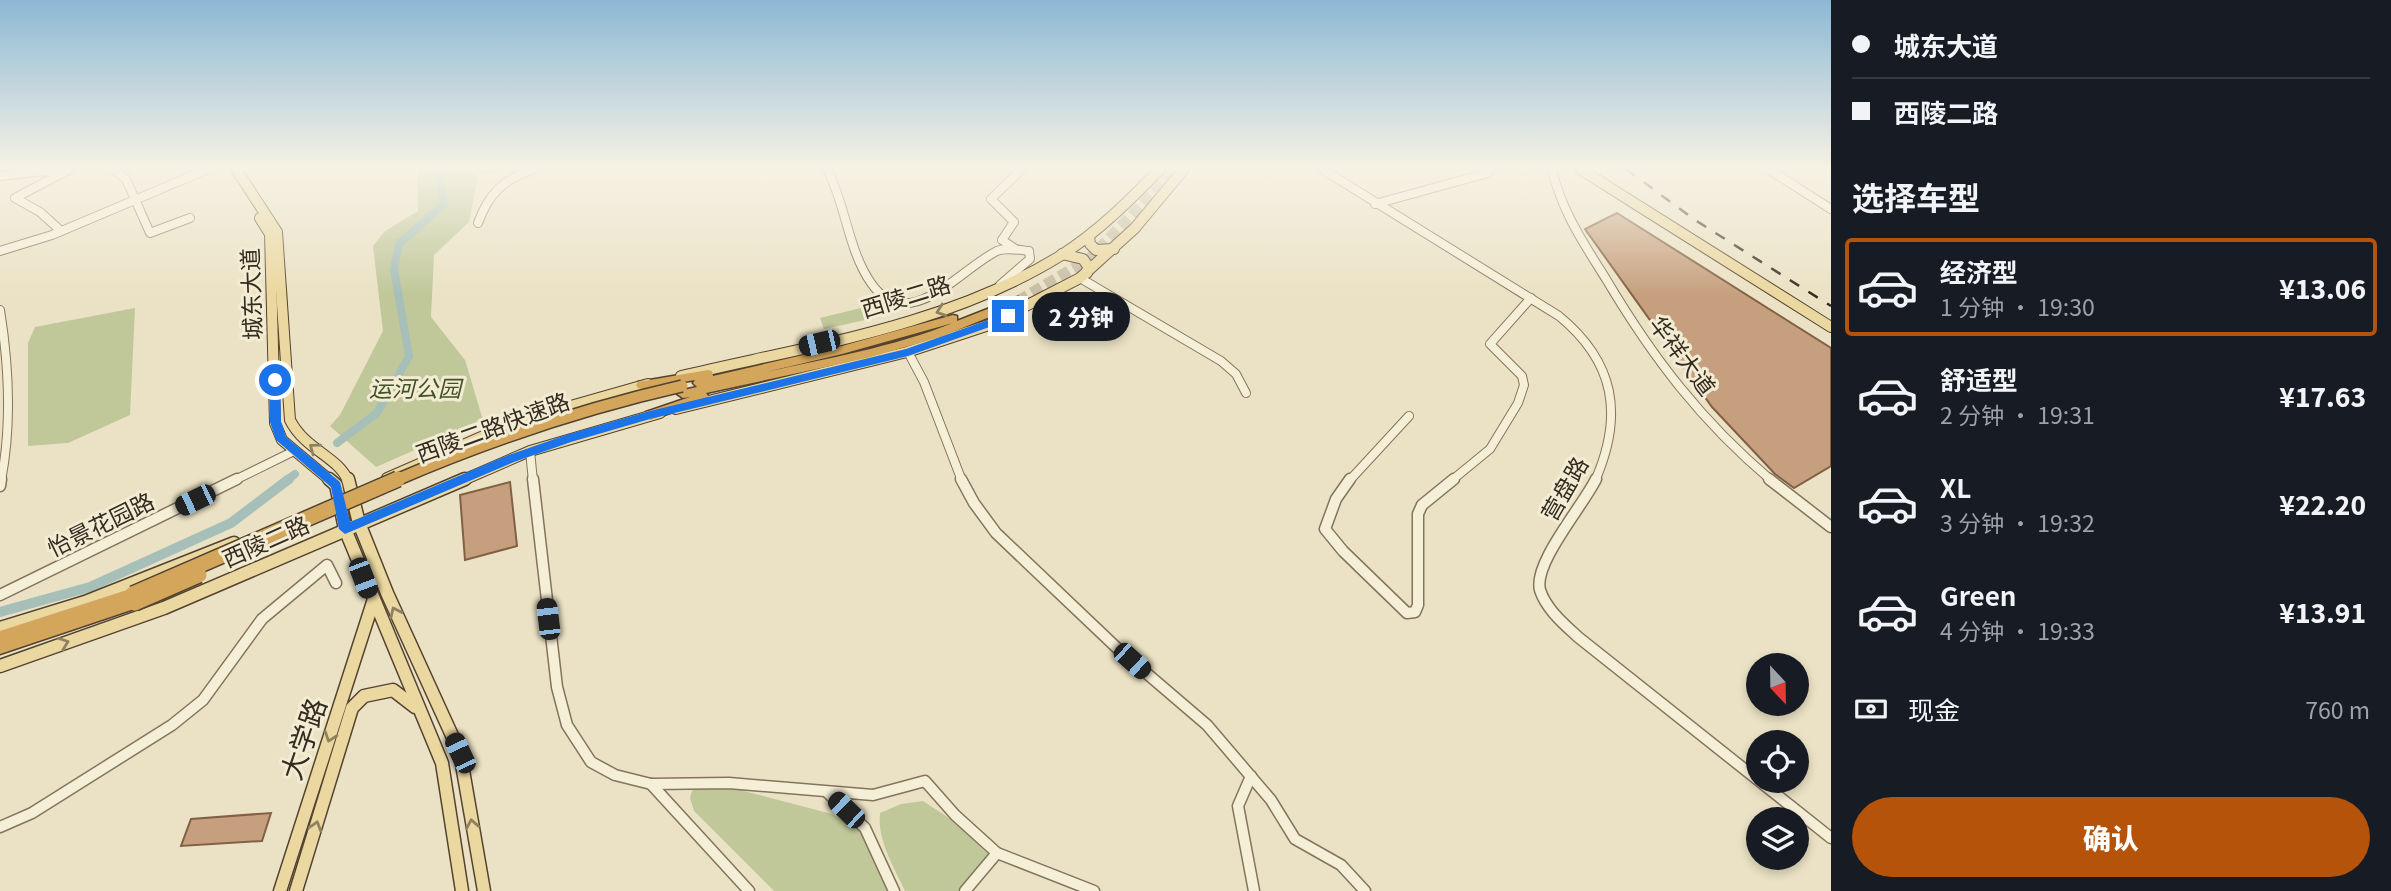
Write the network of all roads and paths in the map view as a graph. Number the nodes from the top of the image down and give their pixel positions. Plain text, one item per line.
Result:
1 (37, 211) edge
2 (109, 211) edge
3 (141, 211) edge
4 (256, 211) edge
5 (263, 211) edge
6 (482, 211) edge
7 (844, 211) edge
8 (1002, 211) edge
9 (1120, 211) edge
10 (1148, 211) edge
11 (1386, 211) edge
12 (1565, 211) edge
13 (1646, 211) edge
14 (1654, 211) edge
15 (190, 218) dead end
16 (478, 223) dead end
17 (61, 231) junction
18 (1089, 236) junction
19 (1014, 248) junction
20 (1114, 249) junction
21 (0, 251) edge
22 (1062, 254) junction
23 (1084, 275) junction
24 (995, 290) junction
25 (1531, 298) junction
26 (0, 310) edge
27 (1831, 321) edge
28 (1831, 327) edge
29 (842, 349) junction
30 (908, 352) junction
31 (777, 374) junction
32 (642, 385) junction
33 (683, 390) junction
34 (1246, 393) dead end
35 (650, 415) junction
36 (1409, 416) dead end
37 (294, 451) junction
38 (530, 451) junction
39 (0, 486) edge
40 (353, 493) junction
41 (341, 498) junction
42 (359, 523) junction
43 (1831, 526) edge
44 (345, 529) junction
45 (336, 583) dead end
46 (0, 595) edge
47 (134, 598) junction
48 (373, 602) junction
49 (0, 628) edge
50 (0, 637) edge
51 (0, 648) edge
52 (0, 666) edge
53 (418, 709) junction
54 (1251, 776) junction
55 (651, 784) junction
56 (828, 793) junction
57 (0, 827) edge
58 (1831, 838) edge
59 (997, 853) junction
60 (280, 891) edge
61 (296, 891) edge
62 (462, 891) edge
63 (484, 891) edge
64 (749, 891) edge
65 (894, 891) edge
66 (965, 891) edge
67 (1094, 891) edge
68 (1254, 891) edge
69 (1365, 891) edge

1 - 17 street
2 - 17 street
3 - 15 street
4 - 37 main road, 城东大道
40 -> 5 main road, 城东大道
6 - 16 street
7 - 19 street
8 - 19 street
9 - 18 main road, 西陵二路
10 - 20 main road, 西陵二路
11 - 25 street, 营盘路
12 - 43 street, 华祥大道
13 - 28 main road
14 - 27 main road
17 - 21 street
18 - 20 main road
18 - 22 main road, 西陵二路
19 - 24 street
20 - 23 main road, 西陵二路
22 - 23 main road
22 - 24 main road, 西陵二路
23 - 30 main road, 西陵二路
23 - 34 street
24 -> 32 main road, 西陵二路
25 - 36 street
25 - 58 street, 营盘路
26 - 39 street
29 - 31 highway, 西陵二路快速路
29 - 32 highway
29 - 33 highway, 西陵二路快速路
30 - 35 main road, 西陵二路
30 - 54 street
31 - 33 highway, 西陵二路快速路
31 - 35 highway
32 - 40 main road, 西陵二路
33 - 47 highway, 西陵二路快速路, bridge
35 - 38 main road, 西陵二路
37 - 41 main road, 城东大道
37 - 46 street, 怡景花园路
38 - 42 main road, 西陵二路
38 - 55 street
40 - 41 main road, 西陵二路
40 - 42 main road, 城东大道
41 - 44 main road, 城东大道
41 - 49 main road, 西陵二路
42 - 44 main road, 西陵二路
63 -> 42 main road, 城东大道
44 - 48 main road, 城东大道
52 -> 44 main road, 西陵二路
45 - 57 street
47 - 50 highway, 西陵二路快速路
47 - 51 highway, 西陵二路快速路
48 - 53 main road, 城东大道
48 -> 60 main road, 大学路
61 -> 53 main road, 大学路
53 - 62 main road, 城东大道
54 - 68 street
54 - 69 street
55 - 56 street
55 - 64 street
56 - 59 street
56 - 65 street
59 - 66 street
59 - 67 street

